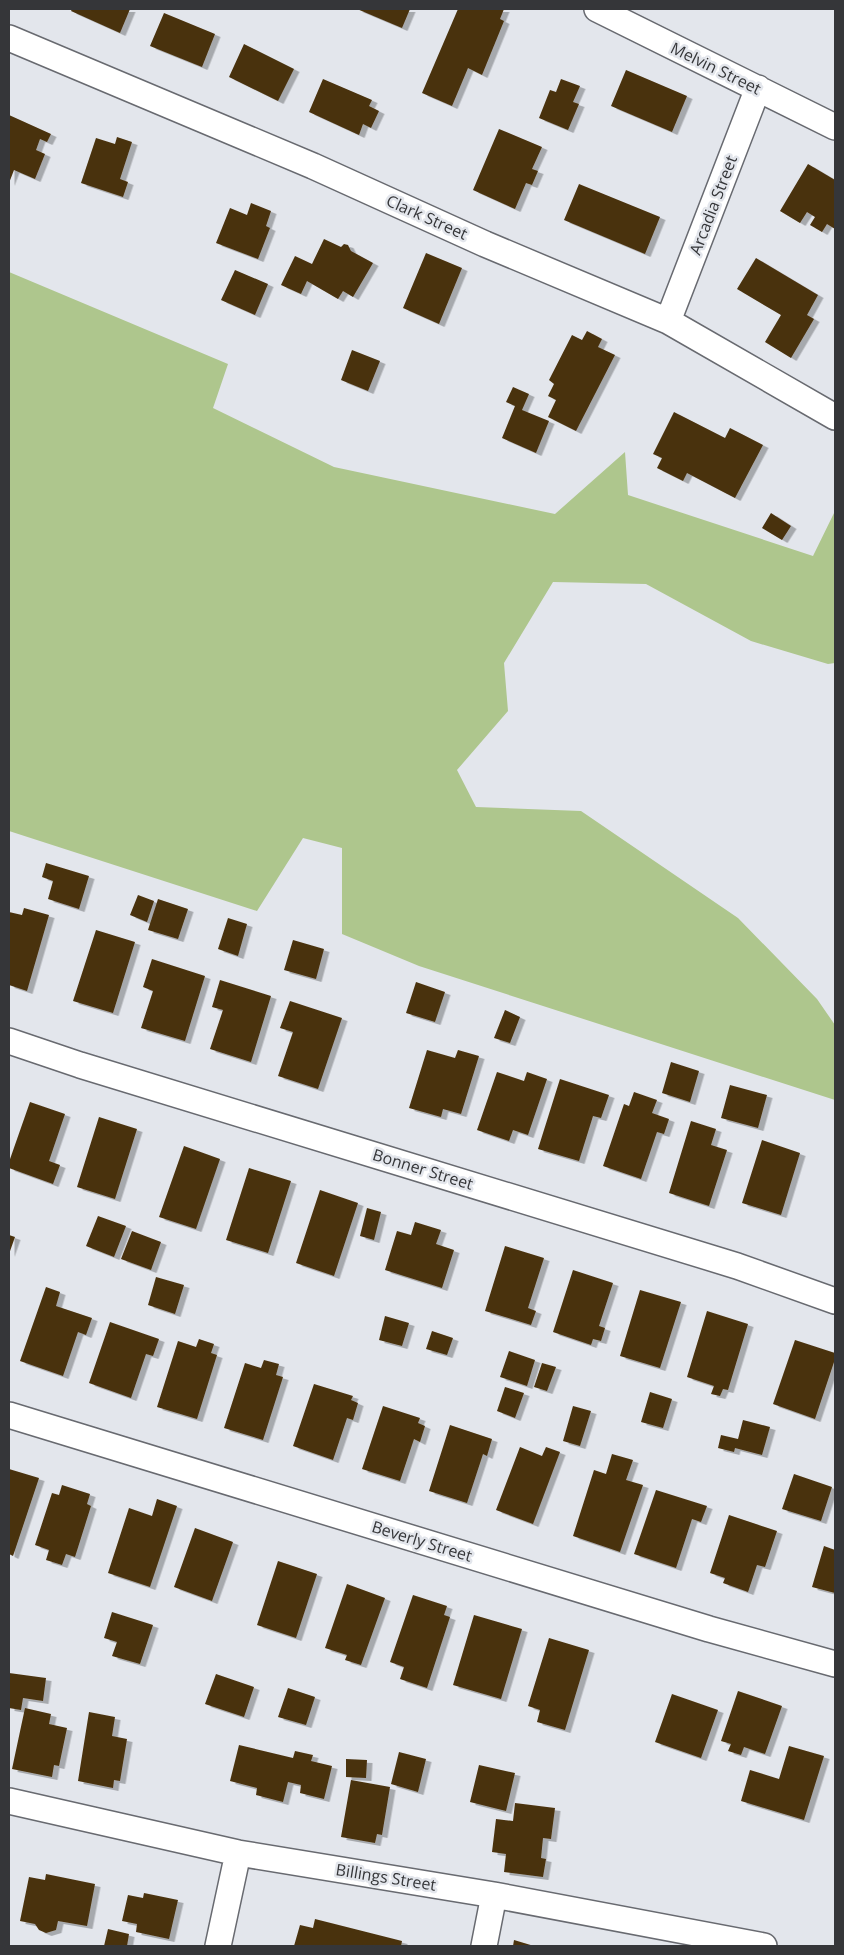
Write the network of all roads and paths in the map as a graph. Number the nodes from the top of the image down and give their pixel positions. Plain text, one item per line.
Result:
1 (597, 9) edge
2 (9, 38) edge
3 (758, 88) junction
4 (835, 127) edge
5 (668, 321) junction
6 (835, 416) edge
7 (9, 1041) edge
8 (835, 1301) edge
9 (9, 1415) edge
10 (835, 1664) edge
11 (9, 1801) edge
12 (238, 1853) junction
13 (494, 1895) junction
14 (218, 1946) edge
15 (484, 1946) edge
16 (764, 1946) edge

1 - 3 street, Melvin Street
2 - 5 street, Clark Street
3 - 4 street, Melvin Street
3 - 5 street, Arcadia Street
5 - 6 street, Clark Street
7 - 8 street, Bonner Street
9 - 10 street, Beverly Street
11 - 12 street, Billings Street
12 - 13 street, Billings Street
12 - 14 street
13 - 15 street
13 - 16 street, Billings Street

